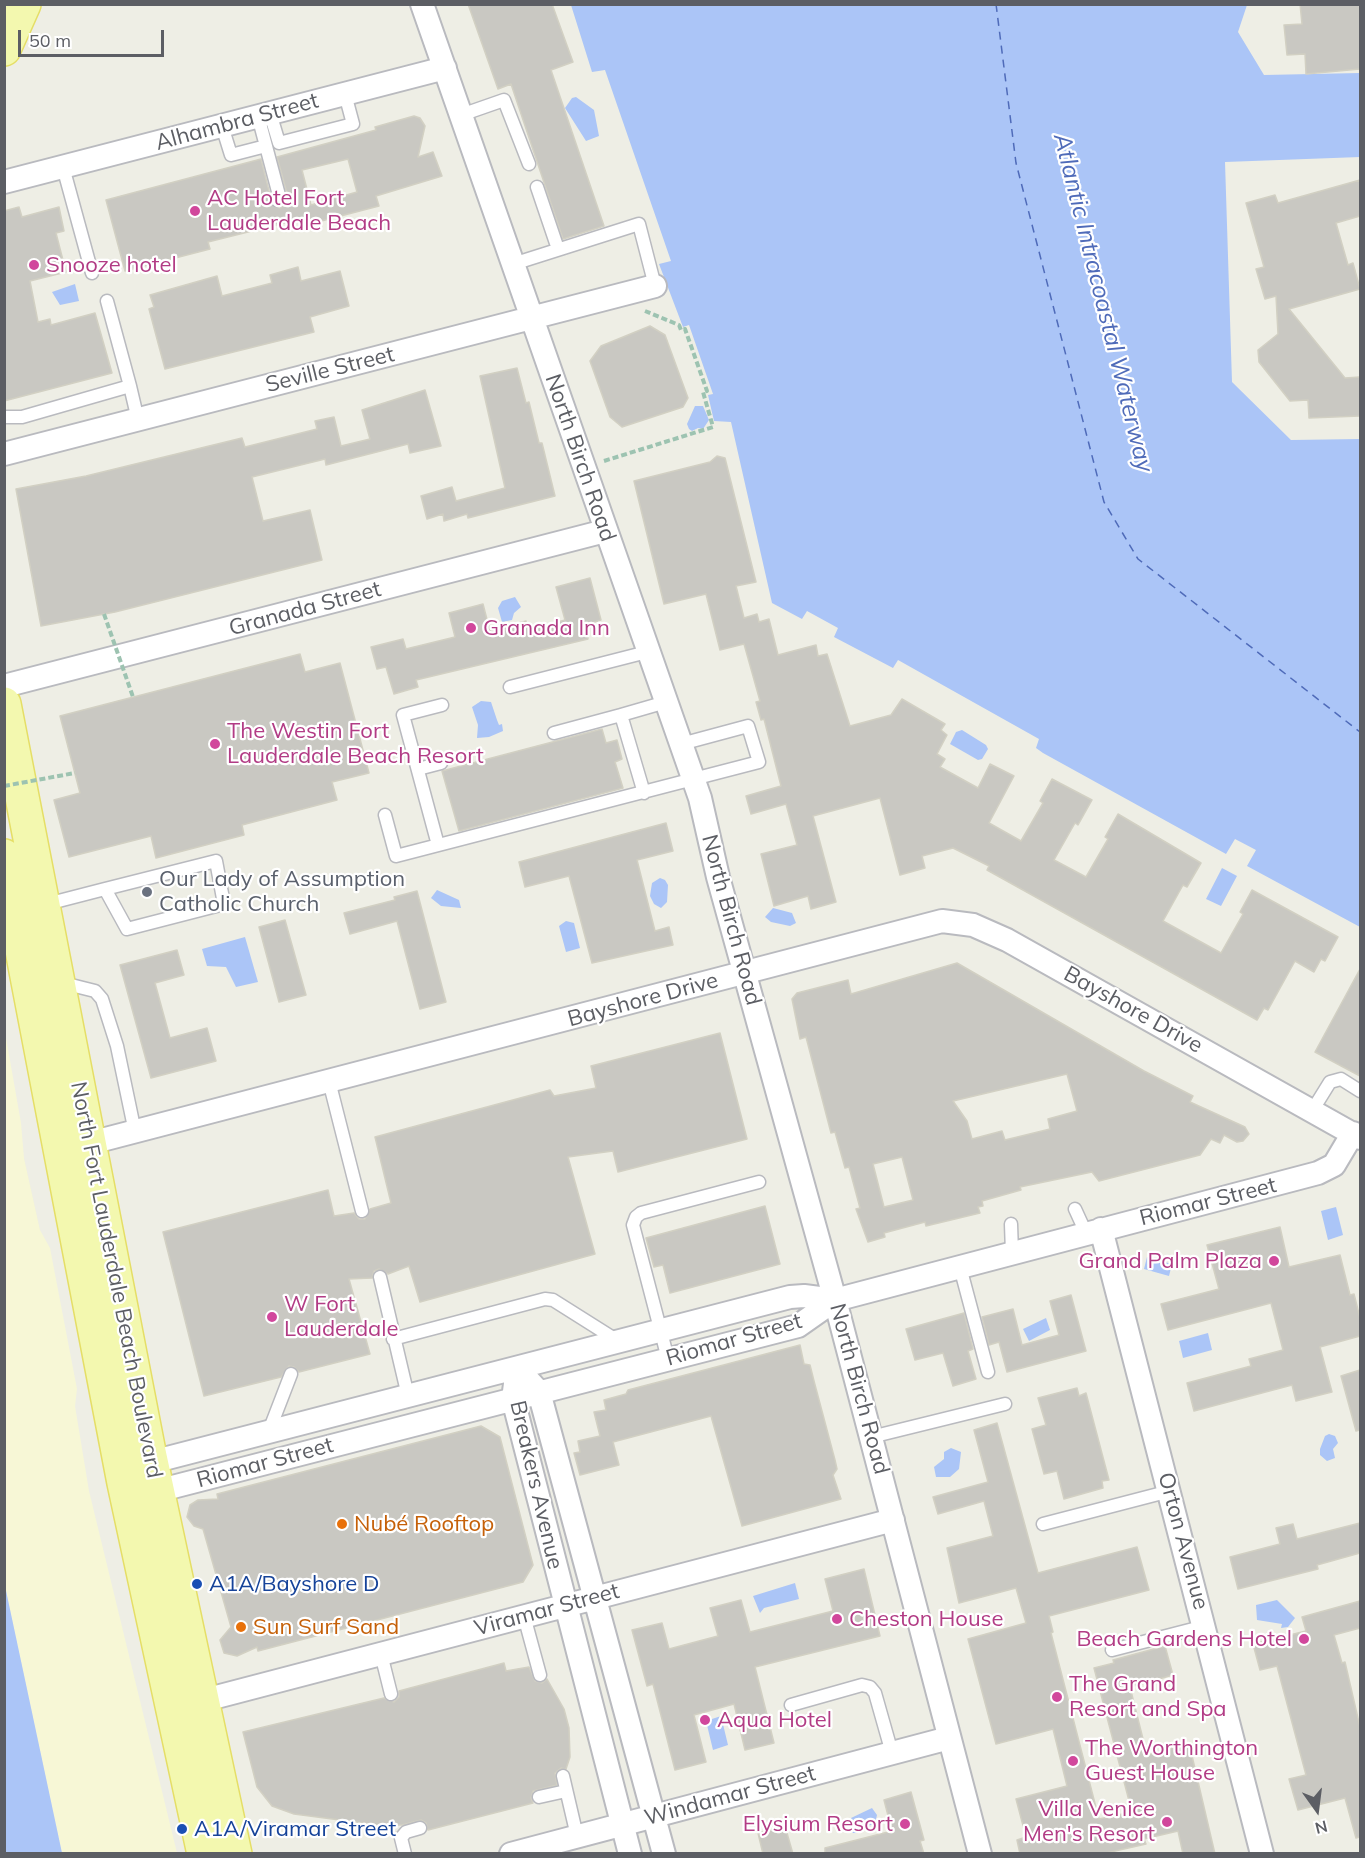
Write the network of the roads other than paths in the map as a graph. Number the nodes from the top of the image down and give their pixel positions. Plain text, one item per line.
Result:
1 (24, 4) edge
2 (422, 4) edge
3 (5, 46) edge
4 (445, 68) junction
5 (345, 94) junction
6 (264, 115) junction
7 (461, 115) junction
8 (222, 126) junction
9 (266, 146) junction
10 (529, 164) dead end
11 (63, 167) junction
12 (4, 171) edge
13 (29, 175) junction
14 (4, 182) edge
15 (537, 187) dead end
16 (277, 200) dead end
17 (558, 249) junction
18 (513, 264) junction
19 (92, 273) dead end
20 (654, 285) joint
21 (107, 301) dead end
22 (531, 318) junction
23 (130, 387) junction
24 (4, 417) edge
25 (138, 420) junction
26 (4, 454) edge
27 (605, 531) junction
28 (647, 652) junction
29 (4, 686) edge
30 (510, 687) dead end
31 (666, 702) junction
32 (4, 704) edge
33 (442, 705) dead end
34 (621, 715) junction
35 (554, 733) dead end
36 (681, 744) junction
37 (441, 763) dead end
38 (418, 769) junction
39 (694, 780) junction
40 (644, 793) junction
41 (385, 814) dead end
42 (438, 845) junction
43 (4, 856) edge
44 (105, 889) junction
45 (30, 909) junction
46 (745, 973) junction
47 (58, 982) junction
48 (329, 1081) junction
49 (1360, 1091) edge
50 (1312, 1110) junction
51 (135, 1132) junction
52 (1357, 1136) edge
53 (74, 1147) junction
54 (759, 1182) dead end
55 (1075, 1209) dead end
56 (362, 1211) dead end
57 (1011, 1224) dead end
58 (1094, 1231) junction
59 (1012, 1253) junction
60 (960, 1267) junction
61 (380, 1277) dead end
62 (835, 1300) junction
63 (661, 1330) junction
64 (393, 1339) junction
65 (618, 1341) junction
66 (668, 1359) junction
67 (517, 1367) junction
68 (988, 1372) dead end
69 (291, 1374) dead end
70 (539, 1392) junction
71 (408, 1396) junction
72 (513, 1399) junction
73 (1005, 1404) dead end
74 (269, 1431) junction
75 (871, 1437) junction
76 (154, 1476) junction
77 (124, 1483) junction
78 (1170, 1491) junction
79 (893, 1520) junction
80 (1043, 1524) dead end
81 (595, 1598) junction
82 (565, 1605) junction
83 (524, 1616) junction
84 (1205, 1626) junction
85 (1112, 1650) dead end
86 (381, 1654) junction
87 (540, 1675) dead end
88 (391, 1694) dead end
89 (201, 1701) junction
90 (791, 1704) dead end
91 (949, 1738) junction
92 (892, 1753) junction
93 (562, 1776) dead end
94 (566, 1791) junction
95 (539, 1797) dead end
96 (654, 1816) junction
97 (622, 1824) junction
98 (420, 1828) dead end
99 (578, 1836) junction
100 (204, 1854) edge
101 (235, 1854) edge
102 (405, 1854) edge
103 (511, 1854) edge
104 (630, 1854) edge
105 (664, 1854) edge
106 (980, 1854) edge
107 (1262, 1854) edge

1 - 3 main road
2 - 4 street, North Birch Road
4 - 5 street, Alhambra Street
4 - 7 street, North Birch Road
5 - 6 street, Alhambra Street
5 - 6 lane
6 - 8 street, Alhambra Street
6 - 9 lane
7 - 10 lane
7 - 18 street, North Birch Road
8 - 9 lane
8 - 11 street, Alhambra Street
9 - 16 lane
11 - 13 street, Alhambra Street
11 - 19 lane
12 - 13 street, Alhambra Street
13 - 14 street, Alhambra Street
15 - 17 lane
17 - 18 lane
17 - 20 lane
18 - 22 street, North Birch Road
20 - 22 street, Seville Street
21 - 23 lane
22 - 25 street, Seville Street
22 - 27 street, North Birch Road
23 - 24 lane
23 - 25 lane
25 - 26 street, Seville Street
27 - 28 street, North Birch Road
27 - 29 street, Granada Street
28 - 30 lane
28 - 31 street, North Birch Road
31 - 34 lane
31 - 36 street, North Birch Road
32 - 45 main road, North Fort Lauderdale Beach Boulevard
33 - 38 lane
34 - 35 lane
34 - 40 lane
36 - 39 street, North Birch Road
36 - 39 lane
37 - 38 lane
38 - 42 lane
39 - 40 lane
39 - 46 street, North Birch Road
40 - 42 lane
41 - 42 lane
43 - 45 main road, North Fort Lauderdale Beach Boulevard
44 - 44 lane
44 - 45 lane
45 - 47 main road, North Fort Lauderdale Beach Boulevard
45 - 53 main road, North Fort Lauderdale Beach Boulevard
46 - 48 street, Bayshore Drive
46 - 50 street, Bayshore Drive
46 - 62 street, North Birch Road
47 - 51 lane
47 - 53 main road, North Fort Lauderdale Beach Boulevard
48 - 51 street, Bayshore Drive
48 - 56 lane
49 - 50 lane
50 - 52 street, Bayshore Drive
51 - 53 street, Bayshore Drive
52 - 58 street, Riomar Street
53 - 76 main road, North Fort Lauderdale Beach Boulevard
53 - 77 main road, North Fort Lauderdale Beach Boulevard
54 - 63 lane
55 - 58 lane
57 - 59 lane
58 - 59 street, Riomar Street
58 - 78 street, Orton Avenue
59 - 60 street, Riomar Street
60 - 62 street, Riomar Street
60 - 68 lane
61 - 64 lane
62 - 63 street, Riomar Street
62 - 66 street, Riomar Street
62 - 75 street, North Birch Road
63 - 65 street, Riomar Street
63 - 66 lane
64 - 65 lane
64 - 71 lane
65 - 67 street, Riomar Street
66 - 70 street, Riomar Street
67 - 70 street, Breakers Avenue
67 - 71 street, Riomar Street
67 - 72 street, Breakers Avenue
69 - 74 lane
70 - 72 street, Riomar Street
70 - 81 street, Breakers Avenue
71 - 74 street, Riomar Street
72 - 76 street, Riomar Street
72 - 82 street, Breakers Avenue
73 - 75 lane
74 - 76 street, Riomar Street
75 - 79 street, North Birch Road
76 - 77 street, Riomar Street
76 - 89 main road, North Fort Lauderdale Beach Boulevard
77 - 100 main road, North Fort Lauderdale Beach Boulevard
78 - 80 lane
78 - 84 street, Orton Avenue
79 - 81 street, Viramar Street
79 - 91 street, North Birch Road
81 - 82 street, Viramar Street
81 - 96 street, Breakers Avenue
82 - 83 street, Viramar Street
82 - 97 street, Breakers Avenue
83 - 86 street, Viramar Street
83 - 87 lane
84 - 85 lane
84 - 107 street, Orton Avenue
86 - 88 lane
86 - 89 street, Viramar Street
89 - 101 main road, North Fort Lauderdale Beach Boulevard
90 - 92 lane
91 - 92 street, Windamar Street
91 - 106 street, North Birch Road
92 - 96 street, Windamar Street
93 - 94 lane
94 - 95 lane
94 - 99 lane
96 - 97 street, Windamar Street
96 - 105 street, Breakers Avenue
97 - 99 street, Windamar Street
97 - 104 street, Breakers Avenue
98 - 102 lane
99 - 103 street, Windamar Street

